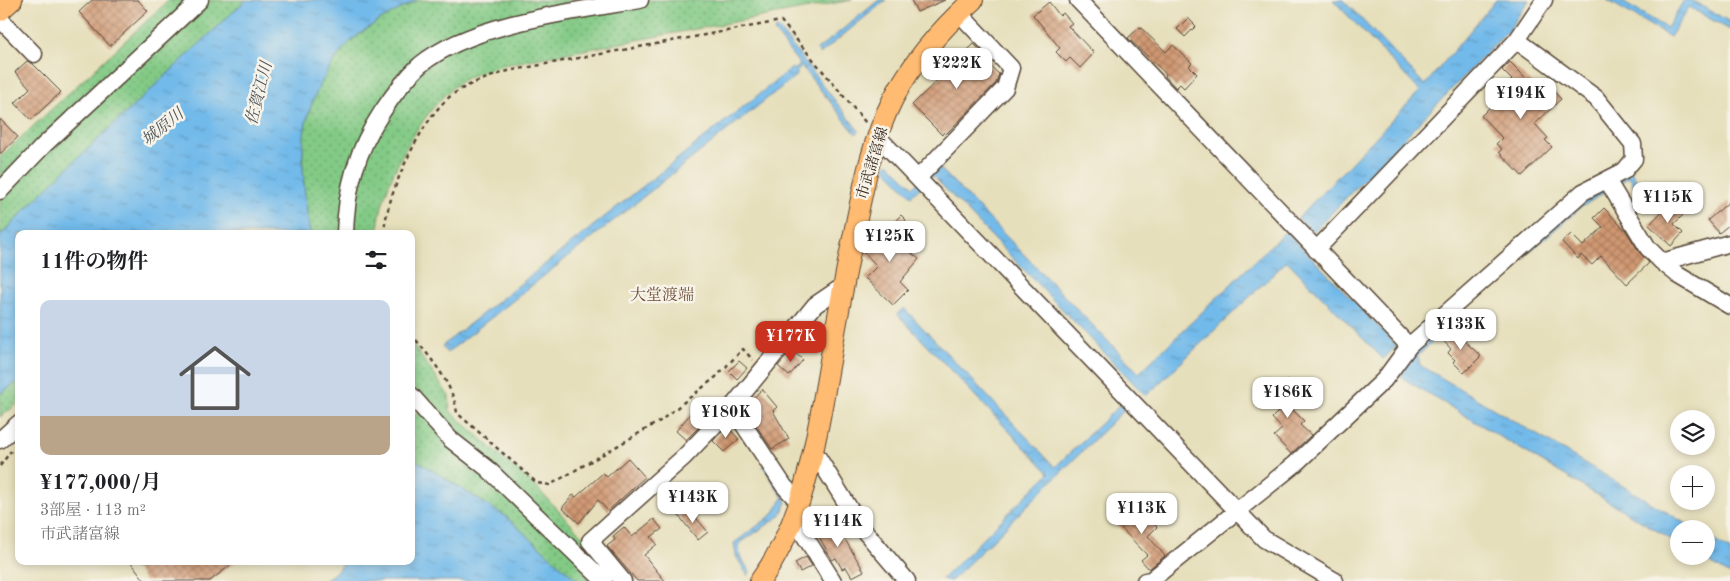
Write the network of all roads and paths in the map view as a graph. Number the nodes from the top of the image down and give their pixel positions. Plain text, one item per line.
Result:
1 (12, 0) edge
2 (200, 0) edge
3 (640, 0) edge
4 (974, 0) edge
5 (1078, 0) edge
6 (1544, 0) edge
7 (0, 11) edge
8 (959, 13) junction
9 (0, 19) edge
10 (1517, 40) junction
11 (34, 54) dead end
12 (878, 137) junction
13 (922, 183) junction
14 (1610, 185) junction
15 (0, 192) edge
16 (346, 230) edge
17 (384, 230) edge
18 (1730, 243) edge
19 (1316, 250) junction
20 (1662, 262) junction
21 (843, 286) junction
22 (1730, 306) edge
23 (415, 339) edge
24 (1409, 346) junction
25 (762, 370) junction
26 (415, 399) edge
27 (732, 407) junction
28 (15, 427) edge
29 (0, 440) edge
30 (814, 452) junction
31 (1236, 509) junction
32 (796, 510) junction
33 (604, 581) edge
34 (623, 581) edge
35 (760, 581) edge
36 (833, 581) edge
37 (907, 581) edge
38 (1146, 581) edge
39 (1335, 581) edge

1 - 7 main road
2 - 15 street
3 - 16 street
4 - 8 main road, 市武諸富線
5 - 19 street
6 - 10 street
8 - 12 main road, 市武諸富線
8 - 13 street
9 - 11 street
10 - 14 street
10 - 19 street
12 - 13 street
12 - 17 path
12 - 21 main road, 市武諸富線
13 - 31 street
14 - 20 street
14 - 24 street
18 - 20 street
19 - 24 street
20 - 22 street
21 - 25 street
21 - 30 main road, 市武諸富線
23 - 25 path
24 - 31 street
25 - 27 street
26 - 33 street
27 - 32 street
27 - 34 street
28 - 29 street
30 - 32 main road, 市武諸富線
30 - 37 street
31 - 38 street
31 - 39 street
32 - 35 main road, 市武諸富線
32 - 36 street

